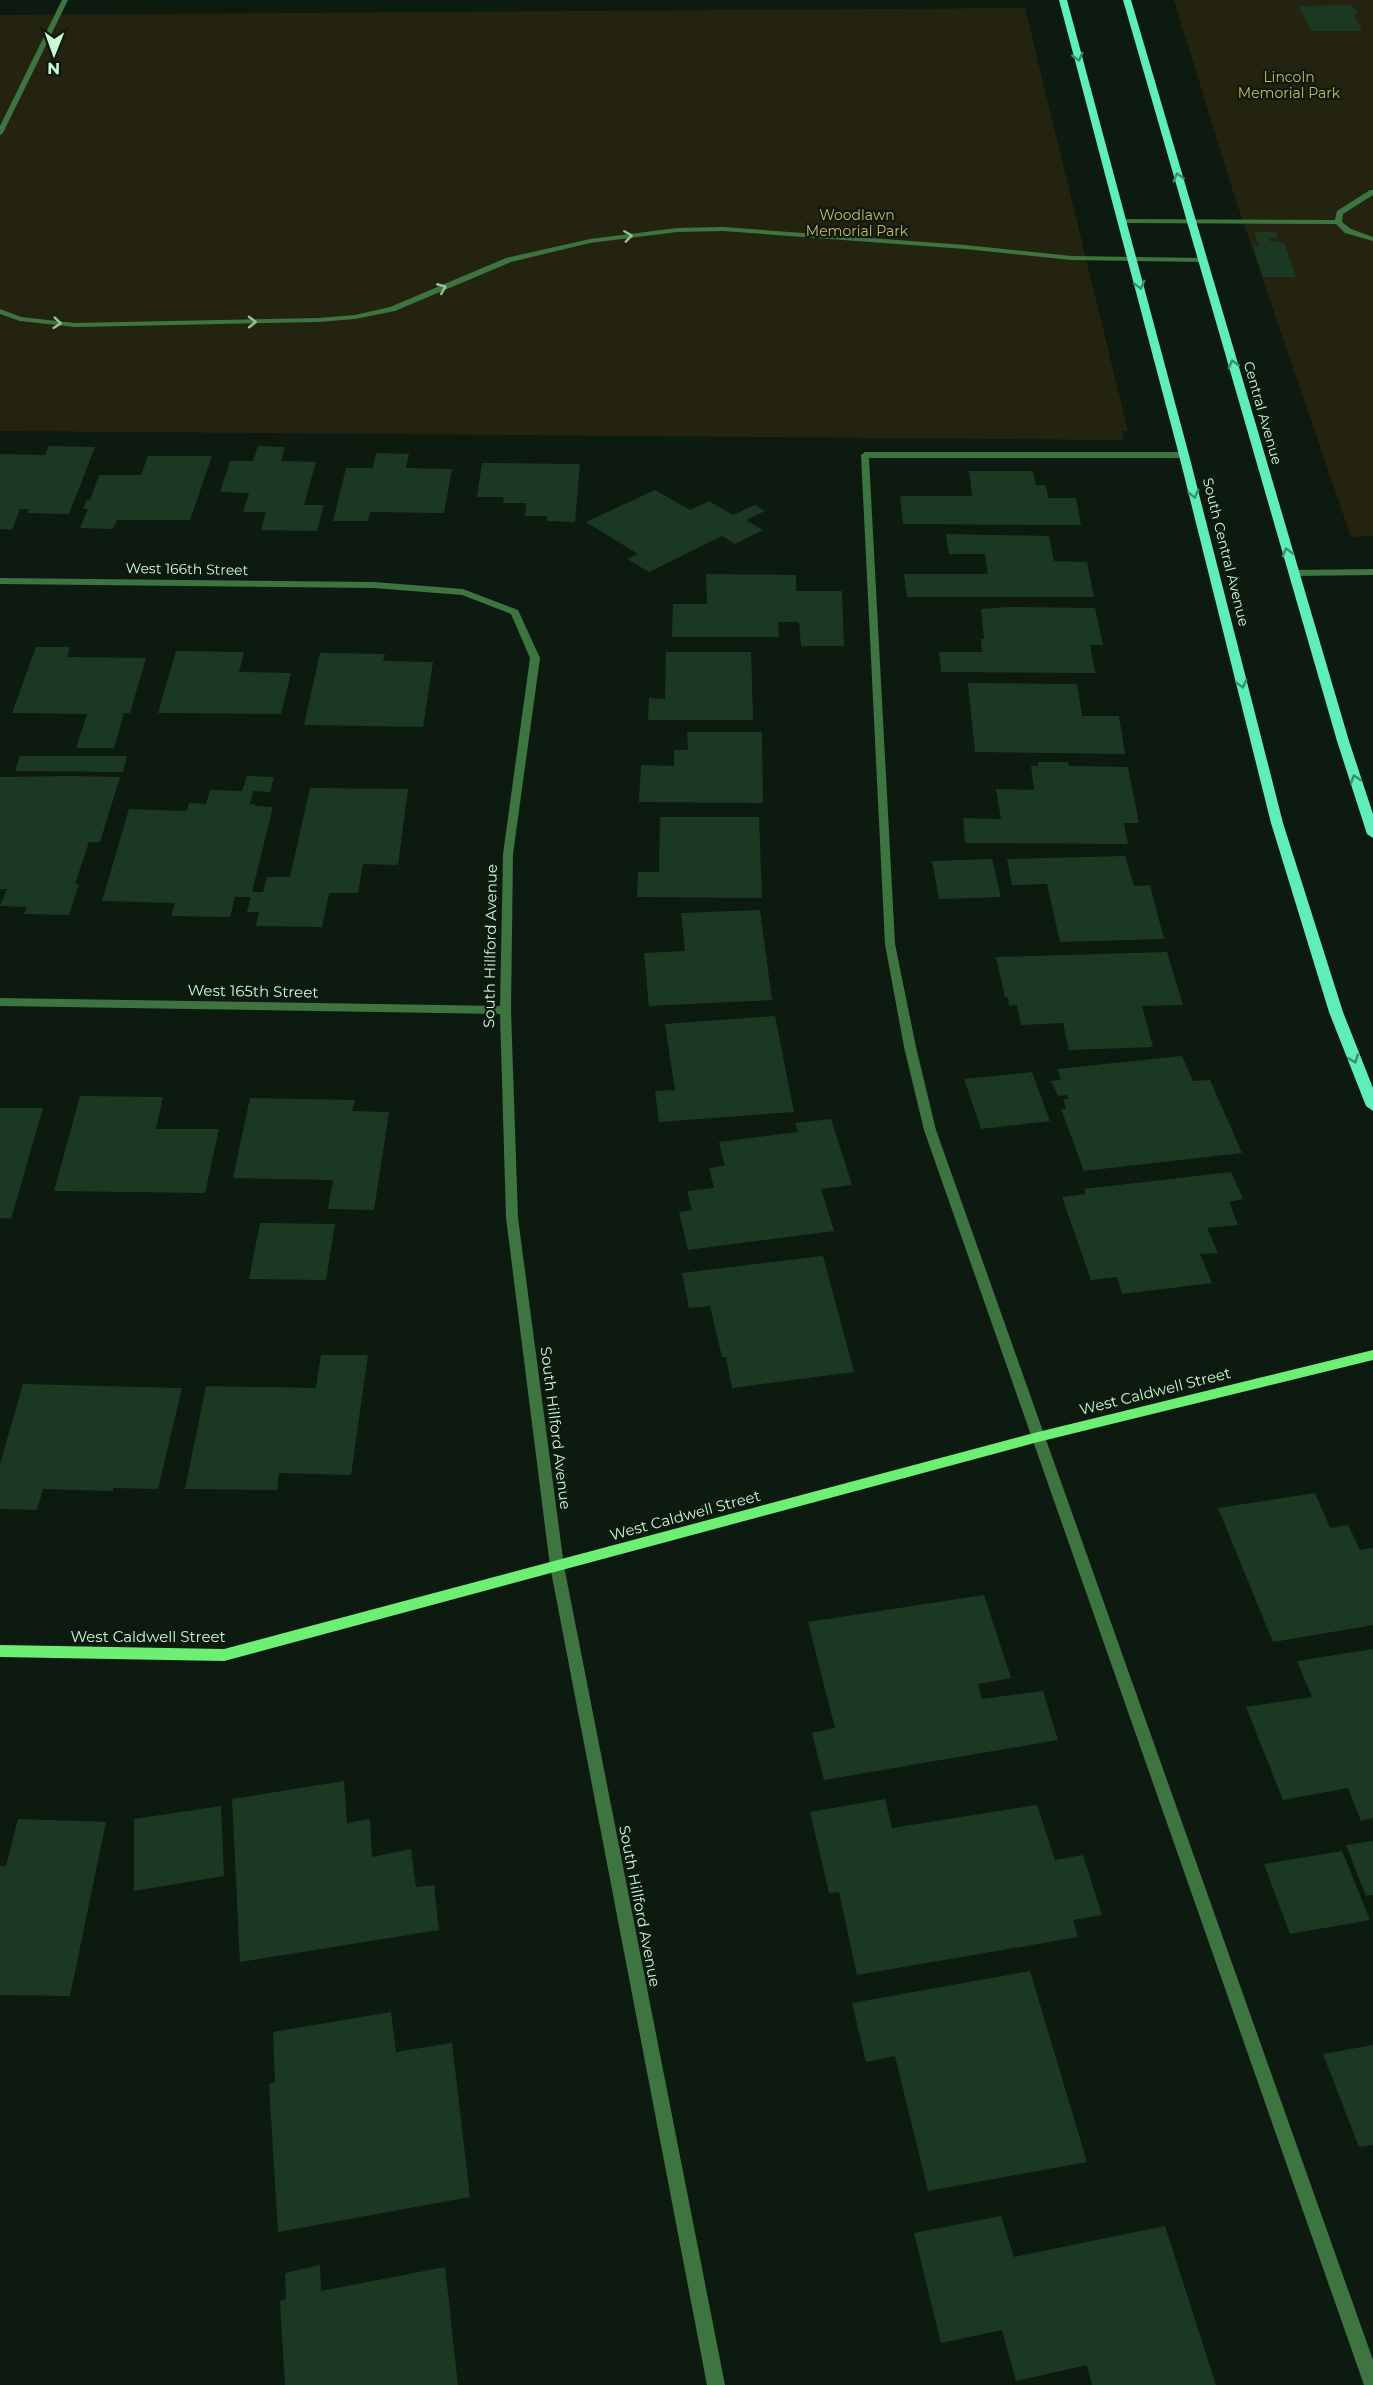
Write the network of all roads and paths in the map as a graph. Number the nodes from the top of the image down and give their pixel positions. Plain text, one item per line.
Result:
1 (65, 0) edge
2 (1063, 0) edge
3 (1127, 0) edge
4 (0, 133) edge
5 (1373, 192) edge
6 (1122, 221) junction
7 (1191, 221) junction
8 (1338, 222) junction
9 (1373, 238) edge
10 (1133, 260) junction
11 (1202, 260) junction
12 (0, 311) edge
13 (1184, 455) junction
14 (1373, 572) edge
15 (1294, 573) junction
16 (0, 581) edge
17 (374, 585) joint
18 (1373, 834) edge
19 (0, 1002) edge
20 (505, 1010) junction
21 (1373, 1106) edge
22 (1373, 1355) edge
23 (1038, 1437) junction
24 (557, 1566) junction
25 (0, 1650) edge
26 (716, 2385) edge
27 (1373, 2385) edge

1 - 4 street
2 -> 6 main road, South Central Avenue
7 -> 3 main road, Central Avenue
5 - 8 street
6 - 7 street
6 - 10 main road, South Central Avenue
7 - 8 street
7 - 11 main road, Central Avenue
8 - 9 street
10 - 11 street
12 -> 10 street
10 -> 13 main road, South Central Avenue
15 -> 11 main road, Central Avenue
13 -> 21 main road, South Central Avenue
13 - 23 street
14 - 15 street
18 -> 15 main road, Central Avenue
16 - 17 street, West 166th Street
17 - 20 street, South Hillford Avenue
19 - 20 street, West 165th Street
20 - 24 street, South Hillford Avenue
22 - 23 street, West Caldwell Street
23 - 24 street, West Caldwell Street
23 - 27 street
24 - 25 street, West Caldwell Street
24 - 26 street, South Hillford Avenue

